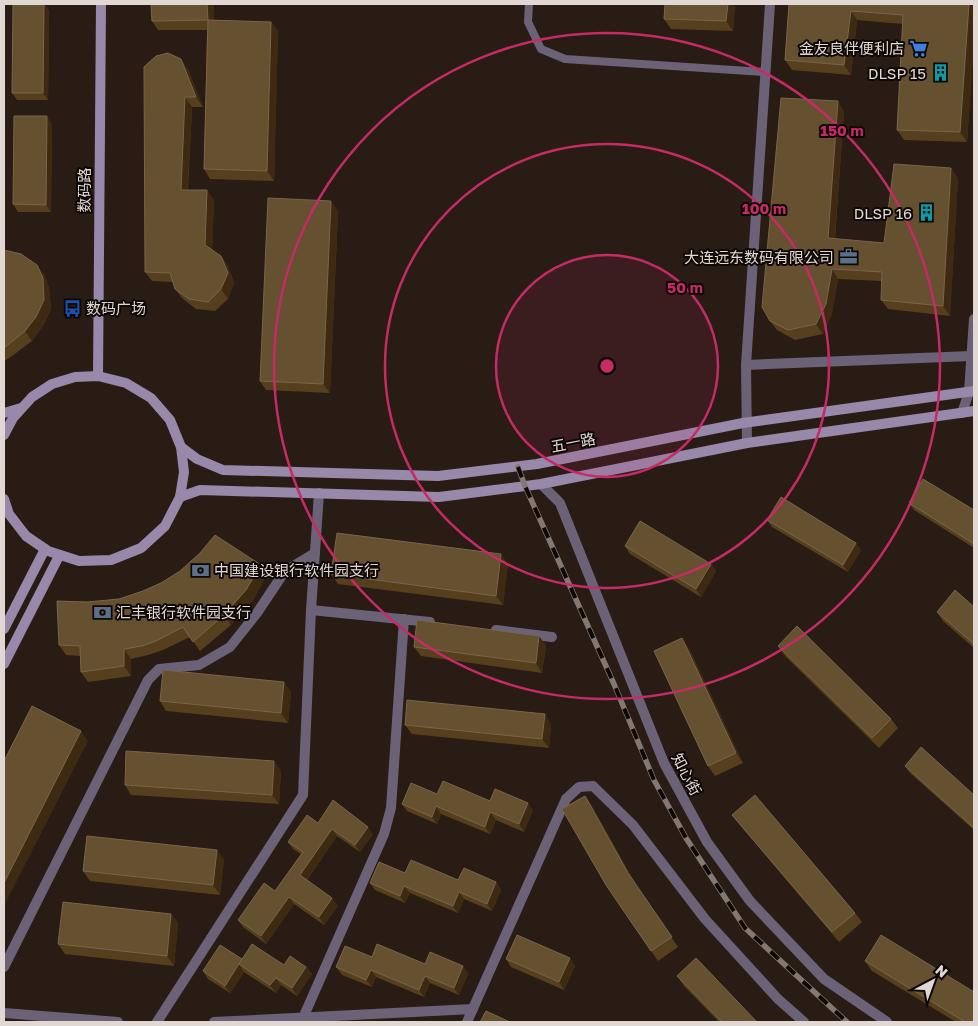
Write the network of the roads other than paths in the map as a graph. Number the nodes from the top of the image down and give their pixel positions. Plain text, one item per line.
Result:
1 (100, 4) edge
2 (529, 4) edge
3 (770, 4) edge
4 (766, 72) junction
5 (974, 319) edge
6 (971, 356) junction
7 (746, 364) junction
8 (98, 376) junction
9 (972, 391) edge
10 (21, 408) junction
11 (974, 411) edge
12 (962, 412) junction
13 (4, 414) edge
14 (747, 423) junction
15 (4, 436) edge
16 (747, 443) junction
17 (181, 447) junction
18 (541, 484) junction
19 (319, 493) junction
20 (180, 497) junction
21 (4, 499) edge
22 (45, 549) junction
23 (315, 553) junction
24 (59, 556) junction
25 (311, 610) junction
26 (404, 619) junction
27 (443, 624) edge
28 (4, 629) edge
29 (483, 629) edge
30 (552, 637) dead end
31 (4, 664) edge
32 (4, 967) edge
33 (473, 1009) junction
34 (4, 1013) edge
35 (303, 1018) junction
36 (118, 1022) edge
37 (157, 1022) edge
38 (214, 1022) edge
39 (467, 1022) edge
40 (804, 1022) edge
41 (887, 1022) edge

1 - 8 main road, 数码路
2 - 4 lane
3 - 4 street
4 - 7 street
5 - 6 street
6 - 7 street
6 - 9 street
7 - 14 street
8 - 10 main road
8 - 17 main road
9 - 12 street
9 - 14 main road, 五一路
10 - 13 main road
10 - 15 main road
11 - 12 main road
12 - 16 main road
14 - 16 street
14 - 17 main road, 五一路
16 - 18 main road
17 - 20 main road
18 - 19 main road
18 - 41 street, 知心街
19 - 20 main road
19 - 23 street
20 - 24 main road
21 - 22 main road
22 - 24 main road
22 - 28 main road
23 - 25 street
23 - 32 street
24 - 31 main road
25 - 26 street
25 - 37 street
26 - 27 street
26 - 35 street
29 - 30 street
33 - 35 street
33 - 39 street
33 - 40 street
34 - 36 street
35 - 38 street

